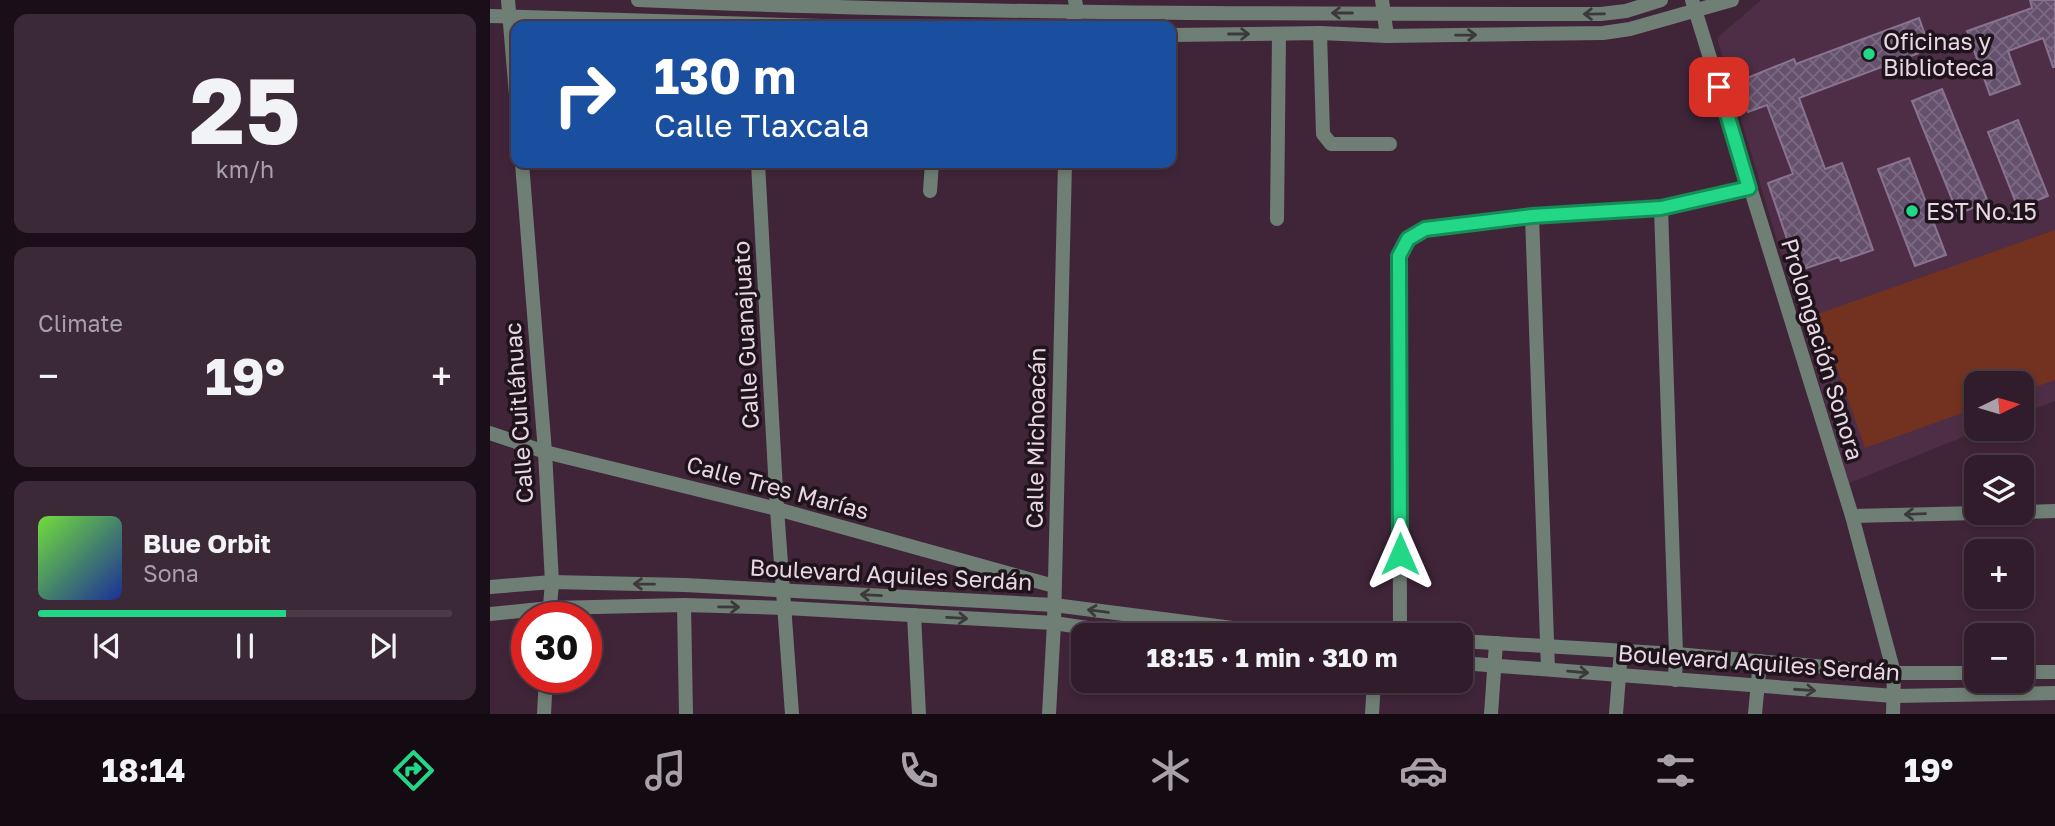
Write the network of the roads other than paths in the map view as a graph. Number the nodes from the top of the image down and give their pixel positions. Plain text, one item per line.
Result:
1 (508, 0) edge
2 (638, 0) edge
3 (1661, 0) edge
4 (1732, 0) edge
5 (746, 2) edge
6 (1076, 6) edge
7 (1694, 6) edge
8 (1383, 7) edge
9 (1495, 7) edge
10 (490, 16) edge
11 (510, 17) junction
12 (630, 21) edge
13 (749, 21) edge
14 (511, 30) edge
15 (1320, 33) junction
16 (1279, 34) junction
17 (1176, 35) edge
18 (1387, 36) junction
19 (1390, 144) dead end
20 (522, 168) edge
21 (758, 168) edge
22 (932, 168) edge
23 (1065, 168) edge
24 (1749, 188) junction
25 (930, 191) dead end
26 (1661, 208) junction
27 (1532, 216) junction
28 (1277, 219) dead end
29 (490, 433) edge
30 (545, 452) junction
31 (777, 509) junction
32 (2055, 511) edge
33 (2034, 512) edge
34 (1964, 513) edge
35 (1852, 516) junction
36 (552, 582) junction
37 (1054, 586) junction
38 (490, 587) edge
39 (783, 590) junction
40 (550, 602) edge
41 (684, 606) junction
42 (1054, 606) junction
43 (786, 608) junction
44 (602, 610) edge
45 (490, 614) edge
46 (511, 614) edge
47 (914, 615) junction
48 (1055, 623) junction
49 (1191, 623) edge
50 (1400, 623) edge
51 (1071, 625) edge
52 (1473, 642) edge
53 (1496, 643) junction
54 (1547, 645) junction
55 (1621, 650) junction
56 (1676, 654) junction
57 (1760, 661) junction
58 (1473, 664) edge
59 (1493, 665) junction
60 (1548, 669) junction
61 (2034, 672) edge
62 (2055, 672) edge
63 (1894, 673) junction
64 (1964, 673) edge
65 (1618, 676) junction
66 (1675, 680) junction
67 (1757, 687) junction
68 (545, 693) edge
69 (1373, 693) edge
70 (2055, 693) edge
71 (1894, 696) junction
72 (544, 714) edge
73 (686, 714) edge
74 (792, 714) edge
75 (919, 714) edge
76 (1049, 714) edge
77 (1372, 714) edge
78 (1491, 714) edge
79 (1616, 714) edge
80 (1755, 714) edge
81 (1893, 714) edge

1 - 11 street
2 - 5 street
3 -> 9 street
4 - 7 street
5 - 6 street
5 - 13 street
8 -> 6 street
18 -> 7 street
7 - 24 street, Prolongación Sonora
8 - 9 street
8 - 18 street
10 - 11 street
11 - 12 street
11 - 14 street
15 - 16 street
15 - 18 street
15 - 19 street
17 -> 16 street
16 - 28 street
20 - 30 street, Calle Cuitláhuac
21 - 31 street, Calle Guanajuato
22 - 25 street
23 - 37 street, Calle Michoacán
24 - 26 street
24 - 35 street, Prolongación Sonora
26 - 27 street
26 - 56 street
27 - 50 street
27 - 54 street
29 - 30 street, Calle Tres Marías
30 - 31 street, Calle Tres Marías
30 - 36 street, Calle Cuitláhuac
31 - 37 street, Calle Tres Marías
31 - 39 street, Calle Guanajuato
32 - 33 street
34 -> 35 street
35 - 63 street, Prolongación Sonora
36 - 38 street, Boulevard Aquiles Serdán
39 -> 36 street, Boulevard Aquiles Serdán
36 - 40 street, Calle Cuitláhuac
37 - 42 street, Calle Michoacán
42 -> 39 street, Boulevard Aquiles Serdán
39 - 43 street, Calle Guanajuato
41 -> 43 street, Boulevard Aquiles Serdán
41 - 44 street, Boulevard Aquiles Serdán
41 - 73 street
42 - 48 street, Calle Michoacán
49 -> 42 street, Boulevard Aquiles Serdán
43 - 47 street, Boulevard Aquiles Serdán
43 - 74 street, Calle Guanajuato
45 - 46 street, Boulevard Aquiles Serdán
47 -> 48 street, Boulevard Aquiles Serdán
47 - 75 street
48 - 51 street, Boulevard Aquiles Serdán
48 - 76 street, Calle Michoacán
52 - 53 street, Boulevard Aquiles Serdán
53 - 54 street, Boulevard Aquiles Serdán
53 - 59 street
54 - 55 street, Boulevard Aquiles Serdán
54 - 60 street
55 - 56 street, Boulevard Aquiles Serdán
55 - 65 street
56 - 57 street, Boulevard Aquiles Serdán
56 - 66 street
57 - 63 street, Boulevard Aquiles Serdán
57 - 67 street
58 - 59 street, Boulevard Aquiles Serdán
59 - 60 street, Boulevard Aquiles Serdán
59 - 78 street
60 -> 65 street, Boulevard Aquiles Serdán
61 - 62 street
63 - 64 street, Boulevard Aquiles Serdán
63 - 71 street, Prolongación Sonora
65 - 66 street, Boulevard Aquiles Serdán
65 - 79 street
66 - 67 street, Boulevard Aquiles Serdán
67 -> 71 street, Boulevard Aquiles Serdán
67 - 80 street
68 - 72 street
69 - 77 street
70 - 71 street, Boulevard Aquiles Serdán
71 - 81 street, Prolongación Sonora

